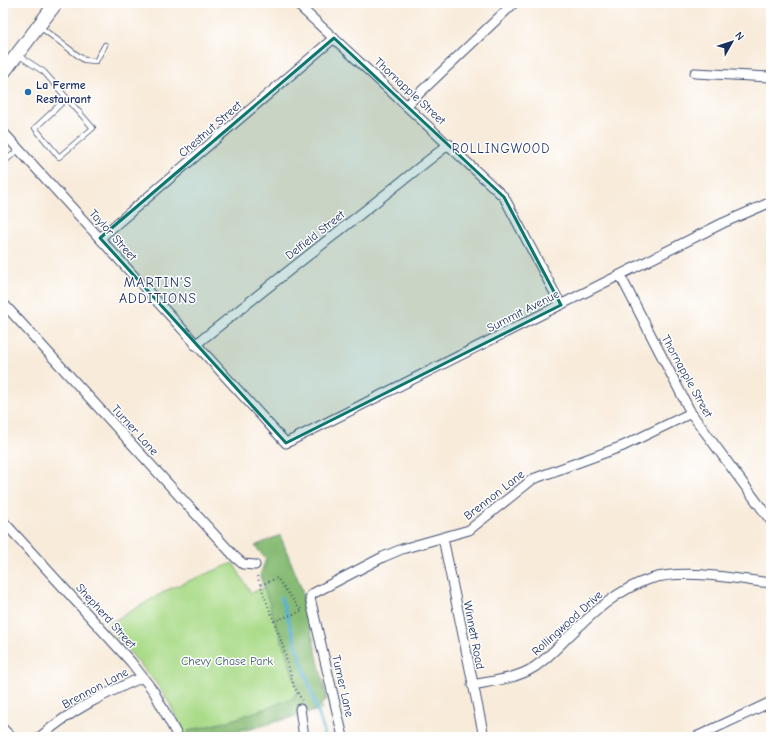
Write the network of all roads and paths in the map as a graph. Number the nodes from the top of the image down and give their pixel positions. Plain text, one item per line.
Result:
1 (56, 3) edge
2 (296, 3) edge
3 (514, 3) edge
4 (39, 26) junction
5 (334, 38) junction
6 (106, 45) dead end
7 (17, 54) junction
8 (3, 72) edge
9 (695, 73) dead end
10 (771, 77) edge
11 (67, 98) junction
12 (407, 105) junction
13 (3, 132) edge
14 (449, 144) junction
15 (19, 149) junction
16 (3, 163) edge
17 (771, 202) edge
18 (100, 238) junction
19 (620, 275) junction
20 (3, 302) edge
21 (561, 306) junction
22 (195, 345) junction
23 (691, 413) junction
24 (286, 443) joint
25 (771, 520) edge
26 (3, 521) edge
27 (443, 538) junction
28 (255, 565) dead end
29 (257, 576) dead end
30 (771, 583) edge
31 (261, 586) junction
32 (312, 594) joint
33 (308, 609) junction
34 (274, 621) junction
35 (143, 677) junction
36 (472, 685) junction
37 (771, 702) edge
38 (301, 704) joint
39 (3, 729) edge
40 (10, 737) edge
41 (40, 737) edge
42 (178, 737) edge
43 (304, 737) edge
44 (343, 737) edge
45 (484, 737) edge
46 (696, 737) edge

1 - 4 main road
2 - 5 street, Thornapple Street
3 - 12 street
4 - 6 lane
4 - 7 main road
5 - 12 street, Thornapple Street
5 - 18 street, Chestnut Street
7 - 8 main road
7 - 11 lane
9 - 10 street
11 - 11 lane
12 - 14 street, Thornapple Street
13 - 15 street, Taylor Street
14 - 21 street, Thornapple Street
14 - 22 street, Delfield Street
15 - 16 lane
15 - 18 street, Taylor Street
17 - 19 street, Summit Avenue
18 - 22 street, Taylor Street
19 - 21 street, Summit Avenue
19 - 23 street, Thornapple Street
20 - 28 street, Turner Lane
21 - 24 street, Summit Avenue
22 - 24 street, Taylor Street
23 - 25 street, Thornapple Street
23 - 27 street, Brennon Lane
26 - 35 street, Shepherd Street
27 - 32 street, Brennon Lane
27 - 36 street, Winnett Road
29 - 31 path
30 - 36 street, Rollingwood Drive
31 - 33 path
31 - 34 path
32 - 33 street, Turner Lane
33 - 34 path
33 - 44 street, Turner Lane
34 - 38 path
35 - 41 street, Brennon Lane
35 - 42 street, Shepherd Street
36 - 45 street, Winnett Road
37 - 46 street
38 - 43 street
39 - 40 street

